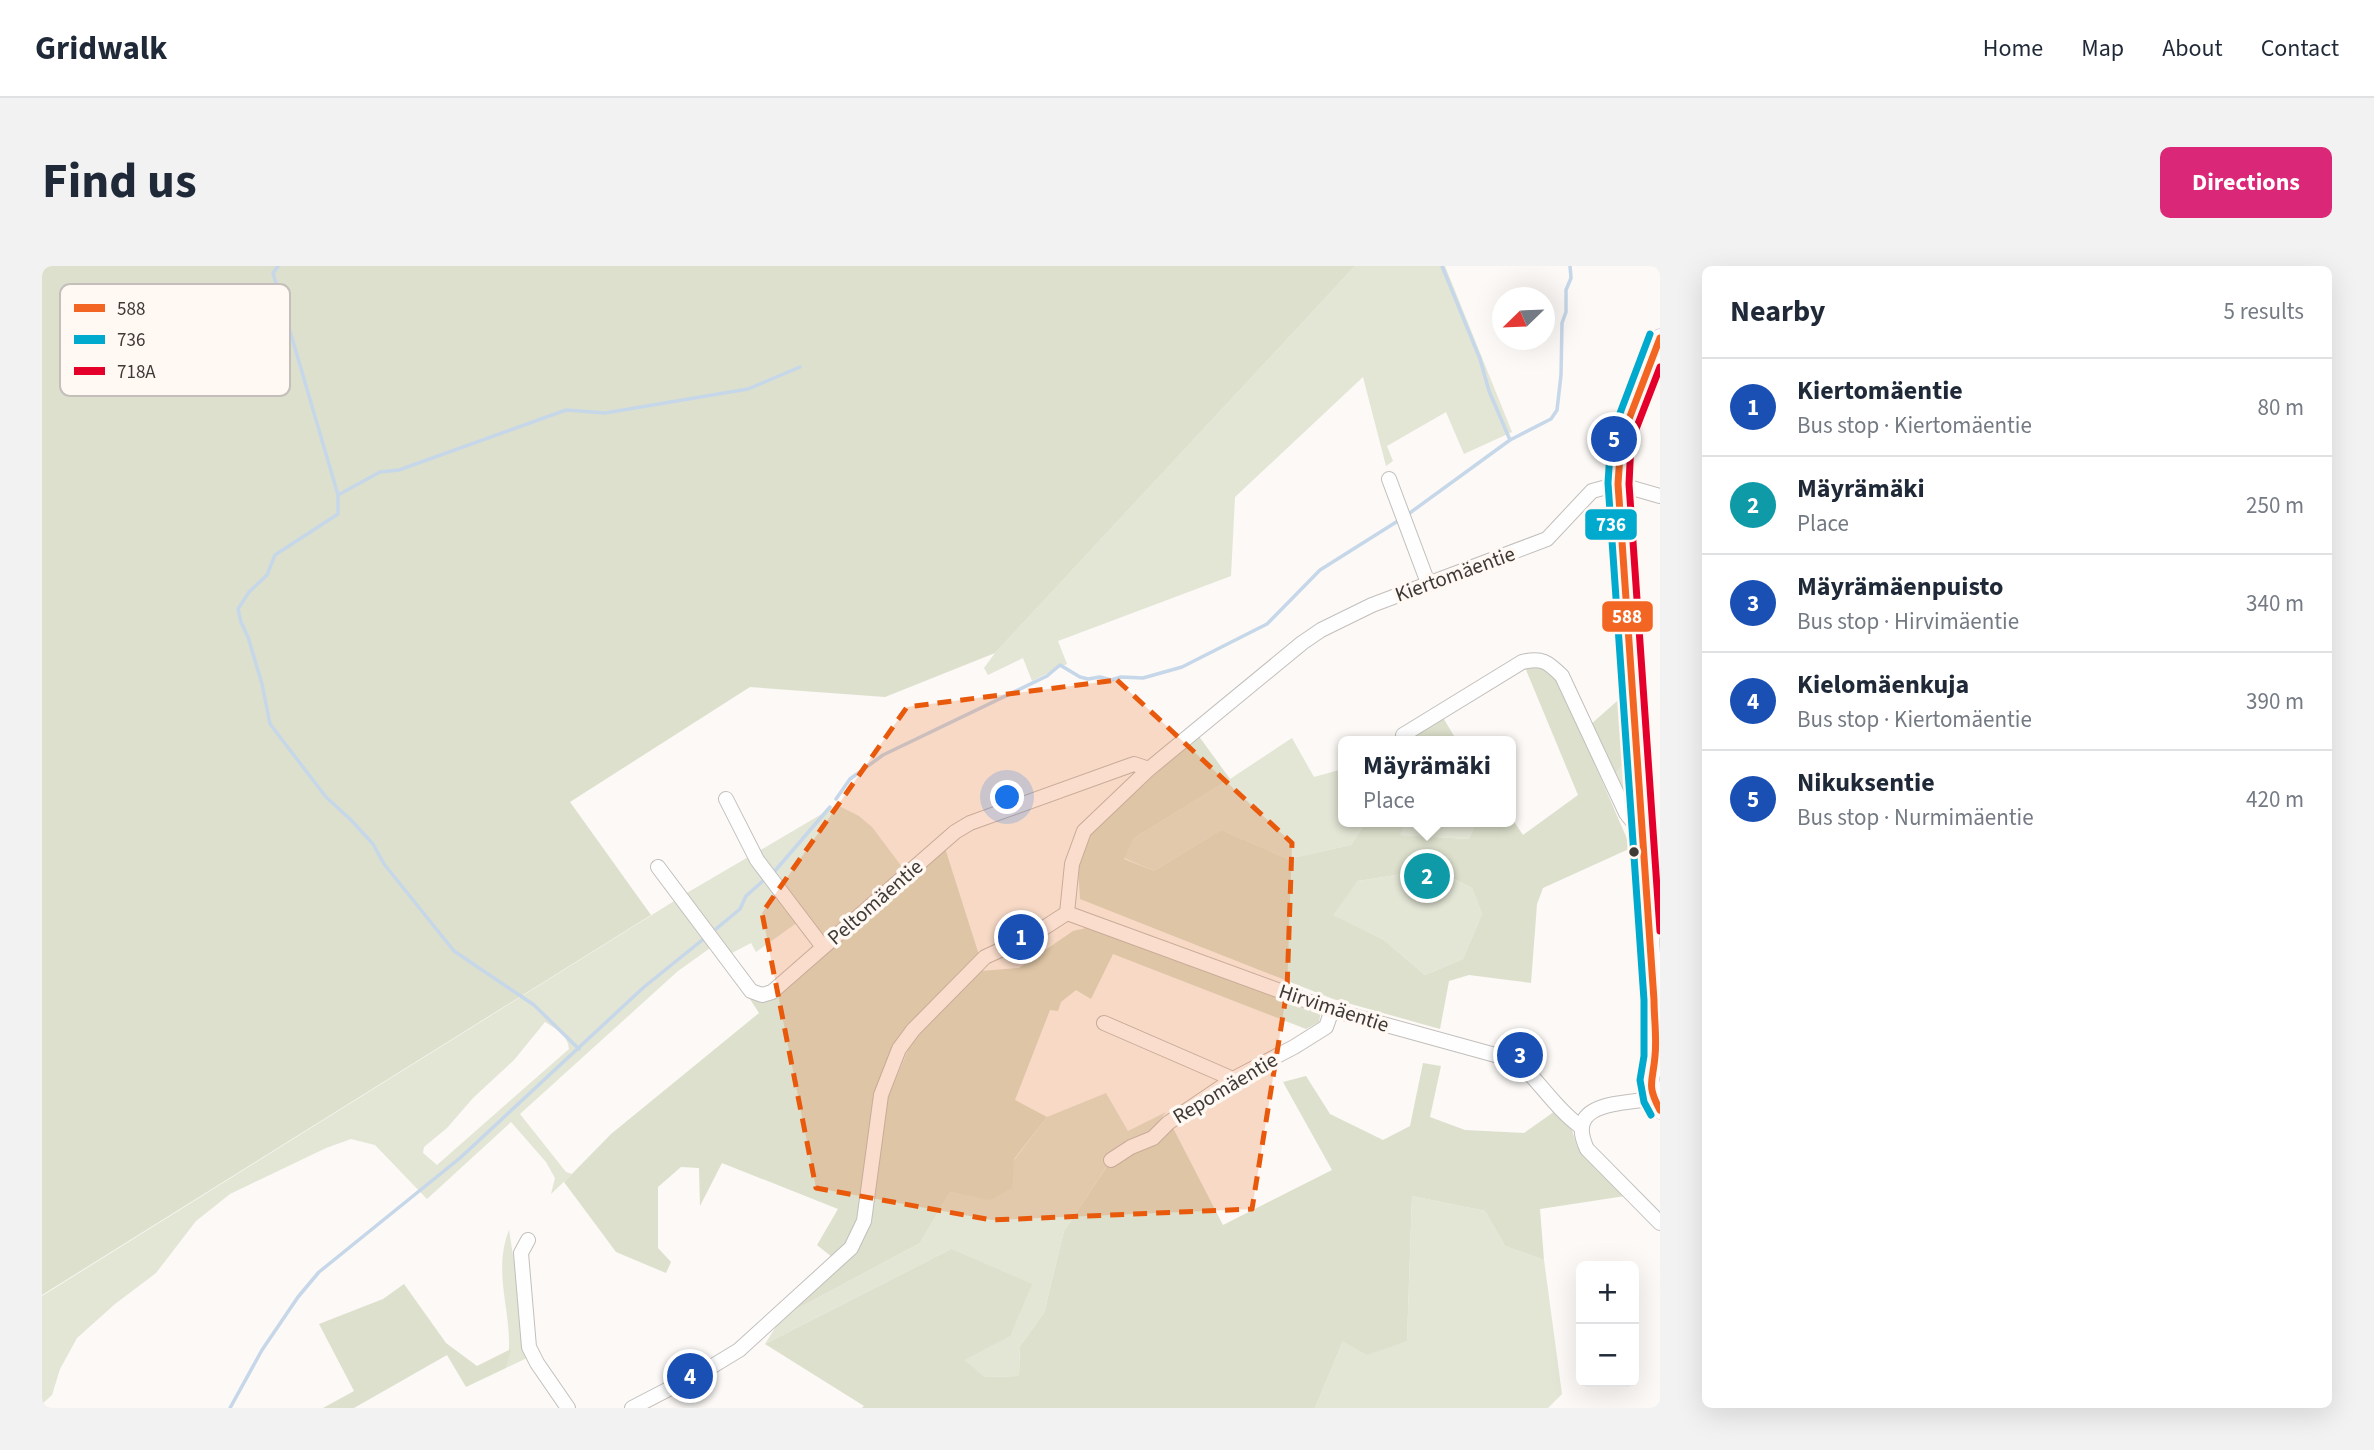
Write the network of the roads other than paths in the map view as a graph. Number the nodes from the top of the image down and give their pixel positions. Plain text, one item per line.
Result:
1 (1660, 338) edge
2 (1389, 480) dead end
3 (1618, 484) junction
4 (1660, 496) edge
5 (1427, 583) junction
6 (1403, 735) dead end
7 (1149, 769) junction
8 (726, 799) dead end
9 (1643, 828) junction
10 (658, 867) dead end
11 (1067, 913) junction
12 (823, 947) junction
13 (1332, 1010) junction
14 (1104, 1023) dead end
15 (1658, 1061) edge
16 (1233, 1079) junction
17 (1658, 1102) edge
18 (1581, 1127) junction
19 (1111, 1160) dead end
20 (1660, 1223) edge
21 (528, 1240) dead end
22 (568, 1408) edge
23 (632, 1408) edge

1 - 3 street
2 - 5 street
3 - 4 street
3 - 5 street, Kiertomäentie
3 - 9 street
5 - 7 street, Kiertomäentie
6 - 9 street
7 - 11 street, Kiertomäentie
7 - 12 street, Peltomäentie
8 - 12 street
9 - 15 street
10 - 12 street, Peltomäentie
11 - 13 street, Hirvimäentie
11 - 23 street
13 - 16 street, Repomäentie
13 - 18 street, Hirvimäentie
14 - 16 street
15 - 17 street
16 - 19 street, Repomäentie
17 - 18 street
18 - 20 street
21 - 22 street

